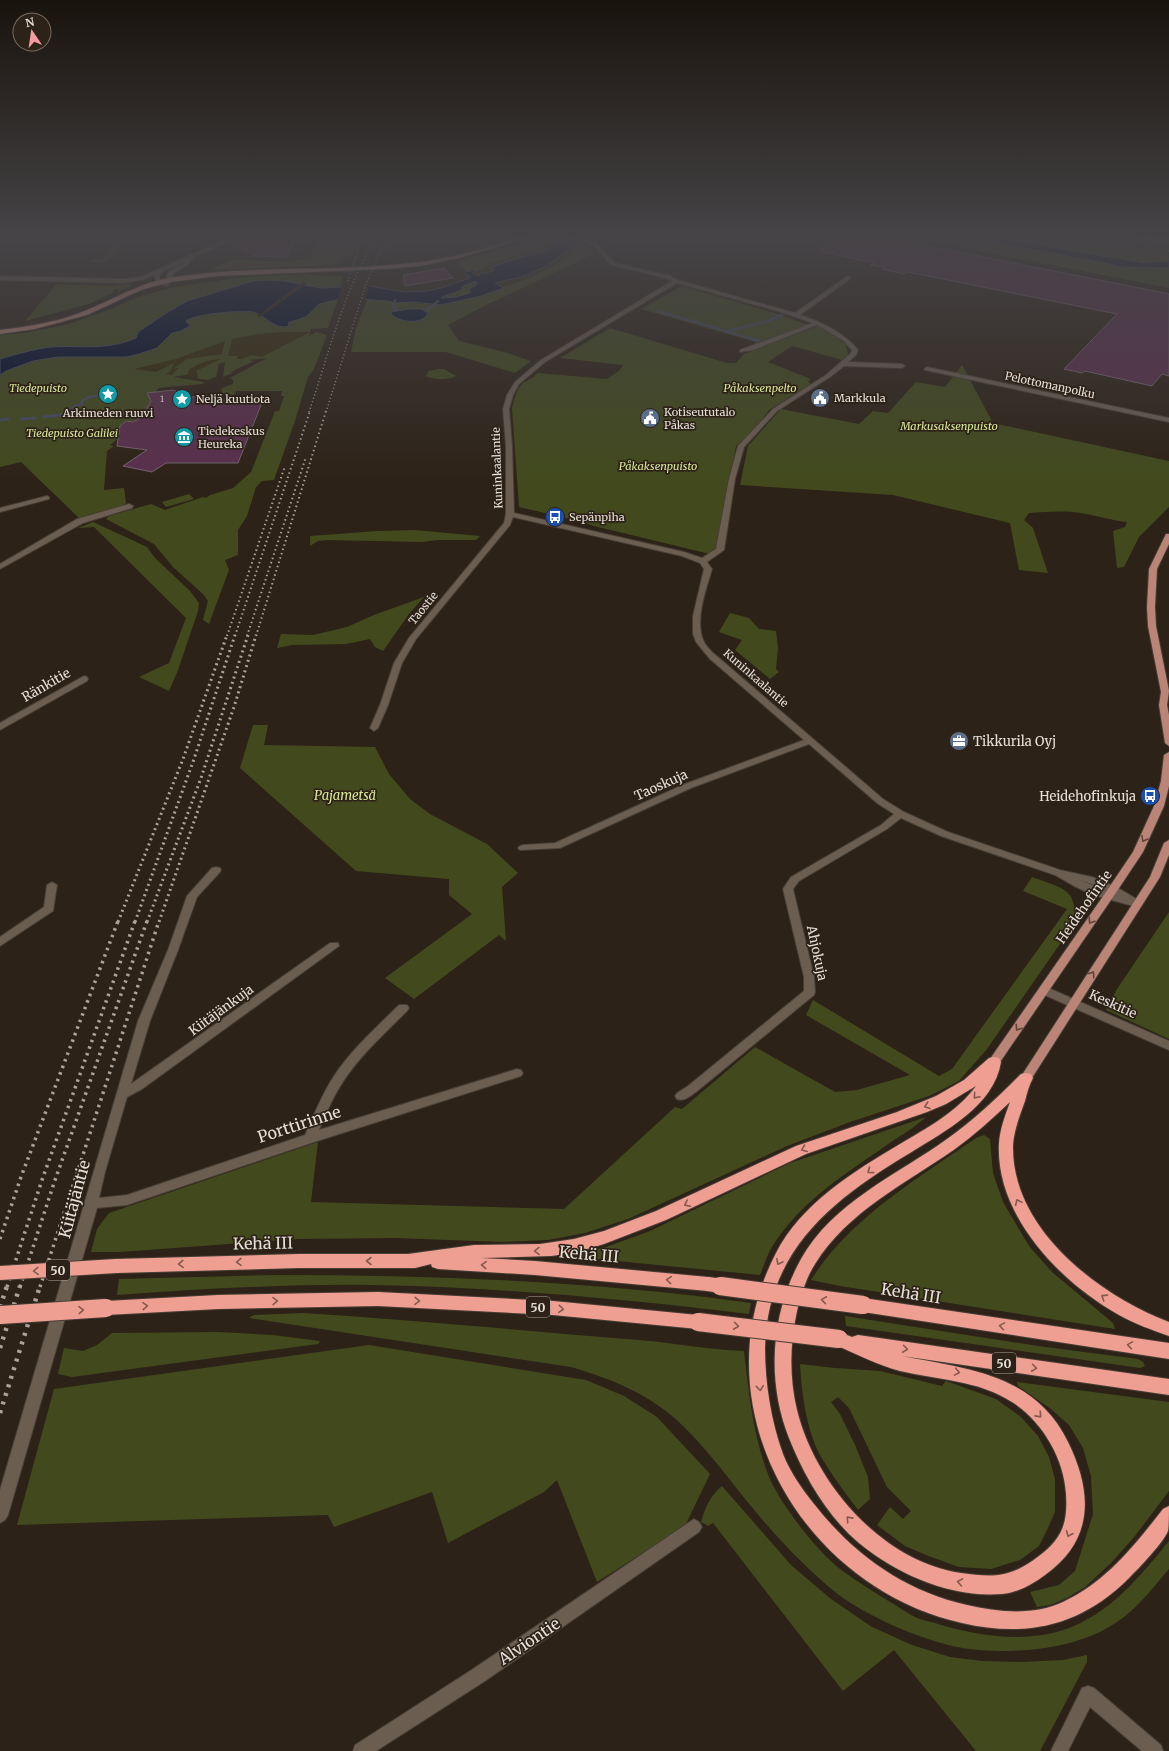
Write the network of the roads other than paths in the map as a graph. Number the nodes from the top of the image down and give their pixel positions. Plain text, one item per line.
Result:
1 (73, 318) edge
2 (615, 318) edge
3 (800, 318) edge
4 (816, 324) junction
5 (0, 332) edge
6 (742, 351) dead end
7 (844, 364) junction
8 (902, 366) dead end
9 (927, 369) dead end
10 (1169, 420) edge
11 (47, 498) dead end
12 (129, 506) dead end
13 (0, 510) edge
14 (510, 514) junction
15 (1169, 536) edge
16 (703, 561) junction
17 (0, 567) edge
18 (84, 679) dead end
19 (1167, 695) edge
20 (0, 727) edge
21 (1168, 727) edge
22 (374, 728) dead end
23 (810, 741) junction
24 (1169, 743) edge
25 (1169, 755) edge
26 (899, 814) junction
27 (1169, 843) edge
28 (523, 848) dead end
29 (216, 870) dead end
30 (52, 885) dead end
31 (1110, 893) junction
32 (1137, 904) junction
33 (0, 942) edge
34 (334, 946) dead end
35 (1044, 990) junction
36 (1074, 1002) junction
37 (403, 1008) dead end
38 (1169, 1046) edge
39 (994, 1062) junction
40 (517, 1073) dead end
41 (1026, 1078) junction
42 (122, 1094) junction
43 (680, 1096) dead end
44 (310, 1138) junction
45 (92, 1203) junction
46 (408, 1261) junction
47 (0, 1273) edge
48 (0, 1315) edge
49 (1169, 1329) edge
50 (839, 1339) junction
51 (1169, 1351) edge
52 (1169, 1387) edge
53 (0, 1515) edge
54 (1169, 1515) edge
55 (694, 1527) dead end
56 (361, 1751) edge
57 (1058, 1751) edge
58 (1154, 1751) edge

1 - 5 main road
2 - 14 street, Kuninkaalantie
3 - 4 street
4 - 6 street
4 - 7 street
7 - 8 street
7 - 16 street
9 - 10 street, Pelottomanpolku
11 - 13 street
12 - 17 street
14 - 16 street, Kuninkaalantie
14 - 22 street, Taostie
15 - 19 main road
16 - 23 street, Kuninkaalantie
18 - 20 street, Ränkitie
19 - 21 main road
21 - 24 main road
23 - 26 street, Kuninkaalantie
23 - 28 street, Taoskuja
25 -> 31 main road, Heidehofintie
26 - 31 street, Kuninkaalantie
26 - 43 street, Ahjokuja
27 - 32 main road
29 - 42 street, Kiitäjäntie
30 - 33 street
31 - 32 street, Kuninkaalantie
31 -> 35 main road, Heidehofintie
36 -> 32 main road
34 - 42 street, Kiitäjänkuja
35 - 36 street, Keskitie
35 -> 39 main road, Heidehofintie
36 - 38 street, Keskitie
36 - 41 main road
37 - 44 street
39 -> 46 highway
39 -> 54 highway
40 - 44 street, Porttirinne
49 -> 41 highway
50 -> 41 highway
42 - 45 street, Kiitäjäntie
44 - 45 street, Porttirinne
45 - 53 street, Kiitäjäntie
46 -> 47 highway, Kehä III / 50, bridge
51 -> 46 highway, Kehä III / 50, bridge
48 -> 50 highway, 50, bridge
50 -> 52 highway, 50
55 - 56 street, Alviontie
57 - 58 street

